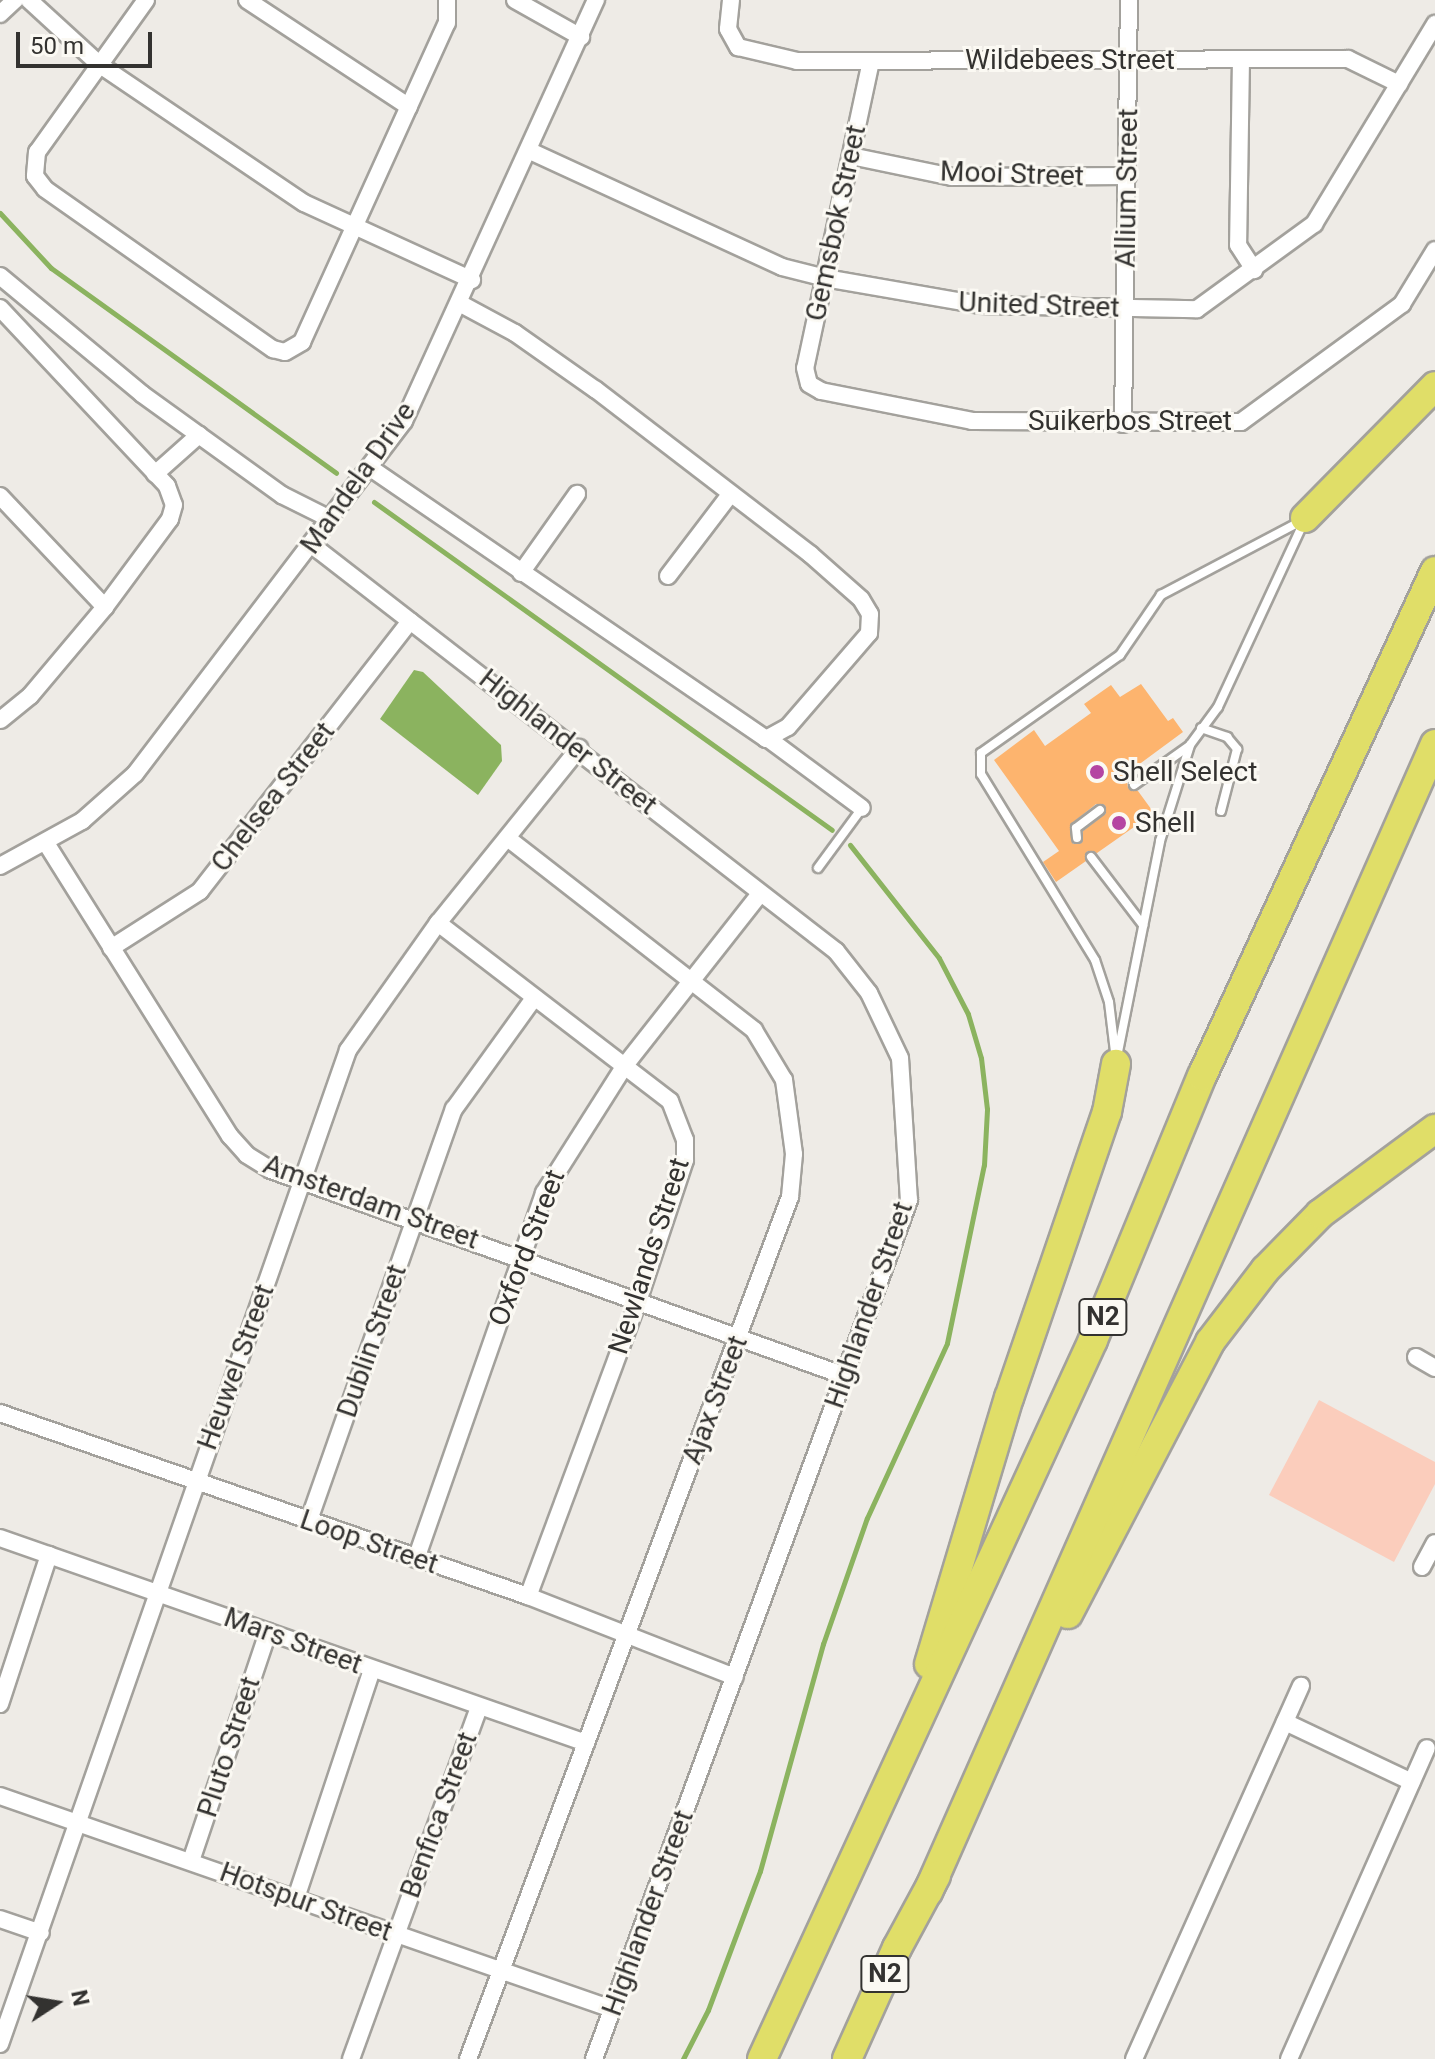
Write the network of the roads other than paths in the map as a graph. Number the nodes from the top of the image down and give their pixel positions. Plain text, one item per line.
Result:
1 (15, 0) edge
2 (29, 0) edge
3 (146, 0) edge
4 (247, 0) edge
5 (447, 0) edge
6 (515, 0) edge
7 (596, 0) edge
8 (731, 0) edge
9 (1129, 0) edge
10 (0, 14) edge
11 (1435, 24) edge
12 (581, 37) junction
13 (1241, 59) junction
14 (1129, 60) junction
15 (871, 61) junction
16 (100, 65) junction
17 (1399, 84) junction
18 (409, 107) junction
19 (530, 151) junction
20 (851, 156) junction
21 (1128, 176) junction
22 (353, 227) junction
23 (1435, 250) edge
24 (1254, 270) junction
25 (0, 276) edge
26 (825, 278) junction
27 (472, 280) junction
28 (461, 304) junction
29 (0, 308) edge
30 (1125, 308) junction
31 (64, 331) junction
32 (28, 337) junction
33 (809, 384) joint
34 (1435, 386) edge
35 (1123, 424) junction
36 (199, 435) junction
37 (366, 471) junction
38 (155, 474) junction
39 (577, 494) dead end
40 (0, 496) edge
41 (729, 496) junction
42 (334, 513) junction
43 (1305, 518) junction
44 (312, 545) junction
45 (1435, 571) edge
46 (521, 573) junction
47 (668, 576) dead end
48 (105, 607) junction
49 (410, 621) junction
50 (4, 712) edge
51 (1201, 728) junction
52 (770, 740) junction
53 (1435, 744) edge
54 (1190, 745) junction
55 (579, 748) junction
56 (1134, 785) dead end
57 (862, 808) joint
58 (1100, 810) dead end
59 (1221, 811) dead end
60 (1077, 838) dead end
61 (509, 839) junction
62 (46, 843) junction
63 (1091, 857) dead end
64 (0, 866) edge
65 (818, 868) dead end
66 (760, 894) junction
67 (438, 923) junction
68 (1143, 925) junction
69 (111, 948) junction
70 (692, 981) junction
71 (534, 998) junction
72 (626, 1064) junction
73 (1116, 1064) junction
74 (1435, 1129) edge
75 (302, 1180) junction
76 (415, 1219) junction
77 (520, 1257) junction
78 (638, 1301) junction
79 (739, 1338) junction
80 (1416, 1357) dead end
81 (1435, 1368) edge
82 (845, 1376) junction
83 (0, 1413) edge
84 (195, 1483) junction
85 (309, 1520) junction
86 (0, 1538) edge
87 (1435, 1543) edge
88 (49, 1555) junction
89 (416, 1559) junction
90 (1422, 1567) dead end
91 (157, 1589) junction
92 (528, 1596) junction
93 (268, 1632) junction
94 (628, 1634) junction
95 (372, 1670) junction
96 (735, 1677) junction
97 (1301, 1686) dead end
98 (0, 1704) edge
99 (479, 1707) junction
100 (1285, 1722) junction
101 (586, 1743) junction
102 (1427, 1748) dead end
103 (899, 1764) junction
104 (1412, 1782) junction
105 (0, 1796) edge
106 (76, 1824) junction
107 (191, 1861) junction
108 (928, 1892) junction
109 (296, 1898) junction
110 (0, 1919) edge
111 (41, 1933) junction
112 (395, 1934) junction
113 (501, 1970) junction
114 (612, 2009) junction
115 (1, 2039) edge
116 (351, 2059) edge
117 (468, 2059) edge
118 (594, 2059) edge
119 (762, 2059) edge
120 (847, 2059) edge
121 (1134, 2059) edge
122 (1289, 2059) edge

1 - 10 street
2 - 16 street
3 - 16 street
4 - 18 street
5 - 18 street
6 - 12 street
7 - 12 street, Mandela Drive
8 - 15 street, Wildebees Street
9 - 14 street, Allium Street
11 - 17 street, United Street
12 - 19 street, Mandela Drive
13 - 14 street, Wildebees Street
13 - 17 street, Wildebees Street
13 - 24 street
14 - 15 street, Wildebees Street
14 - 21 street, Allium Street
15 - 20 street, Gemsbok Street
16 - 22 street
16 - 22 street
17 - 24 street, United Street
18 - 22 street
19 - 26 street, United Street
19 - 27 street, Mandela Drive
20 - 21 street, Mooi Street
20 - 26 street, Gemsbok Street
21 - 30 street, Allium Street
22 - 27 street
23 - 35 street, Suikerbos Street
24 - 30 street, United Street
25 - 31 street
26 - 30 street, United Street
26 - 33 street, Gemsbok Street
27 - 28 street, Mandela Drive
28 - 37 street, Mandela Drive
28 - 41 street
29 - 32 street
30 - 35 street, Allium Street
31 - 32 street
31 - 36 street
32 - 38 street
33 - 35 street, Suikerbos Street
34 - 43 highway
36 - 38 street
36 - 42 street
37 - 42 street, Mandela Drive
37 - 46 street
38 - 48 street
39 - 46 street
40 - 48 street
41 - 47 street
41 - 52 street
42 - 44 street, Mandela Drive
43 - 51 lane
43 - 73 lane
44 - 49 street, Highlander Street
44 - 62 street, Mandela Drive
45 - 103 highway, N2
46 - 52 street
48 - 50 street
49 - 55 street, Highlander Street
49 - 69 street, Chelsea Street
51 - 54 lane
51 - 59 lane
52 - 57 street
53 - 108 highway, N2
54 - 56 lane
54 - 68 lane
55 - 61 street, Heuwel Street
55 - 66 street, Highlander Street
57 - 65 lane
58 - 60 lane
61 - 67 street, Heuwel Street
61 - 70 street, Ajax Street
62 - 64 street, Mandela Drive
62 - 69 street, Amsterdam Street
63 - 68 lane
66 - 70 street, Oxford Street
66 - 82 street, Highlander Street
67 - 71 street, Newlands Street
67 - 75 street, Heuwel Street
68 - 73 lane
69 - 75 street, Amsterdam Street
70 - 72 street, Oxford Street
70 - 79 street, Ajax Street
71 - 72 street, Newlands Street
71 - 76 street, Dublin Street
72 - 77 street, Oxford Street
72 - 78 street, Newlands Street
73 - 103 highway
74 - 108 highway
75 - 76 street, Amsterdam Street
75 - 84 street, Heuwel Street
76 - 77 street, Amsterdam Street
76 - 85 street, Dublin Street
77 - 78 street, Amsterdam Street
77 - 89 street, Oxford Street
78 - 79 street, Amsterdam Street
78 - 92 street, Newlands Street
79 - 82 street, Amsterdam Street
79 - 94 street, Ajax Street
80 - 81 street
82 - 96 street, Highlander Street
83 - 84 street, Loop Street
84 - 85 street, Loop Street
84 - 91 street, Heuwel Street
85 - 89 street, Loop Street
86 - 88 street, Mars Street
87 - 90 street
88 - 91 street, Mars Street
88 - 98 street
89 - 92 street, Loop Street
91 - 93 street, Mars Street
91 - 106 street, Heuwel Street
92 - 94 street, Loop Street
93 - 95 street, Mars Street
93 - 107 street, Pluto Street
94 - 96 street, Loop Street
94 - 101 street, Ajax Street
95 - 99 street, Mars Street
95 - 109 street
96 - 114 street, Highlander Street
97 - 100 street
99 - 101 street, Mars Street
99 - 112 street, Benfica Street
100 - 104 street
100 - 121 street
101 - 113 street, Ajax Street
102 - 104 street
103 - 119 highway, N2
104 - 122 street
105 - 106 street, Hotspur Street
106 - 107 street, Hotspur Street
106 - 111 street, Heuwel Street
107 - 109 street, Hotspur Street
108 - 120 highway, N2
109 - 112 street, Hotspur Street
110 - 111 street
111 - 115 street, Heuwel Street
112 - 113 street, Hotspur Street
112 - 116 street, Benfica Street
113 - 114 street, Hotspur Street
113 - 117 street, Ajax Street
114 - 118 street, Highlander Street

